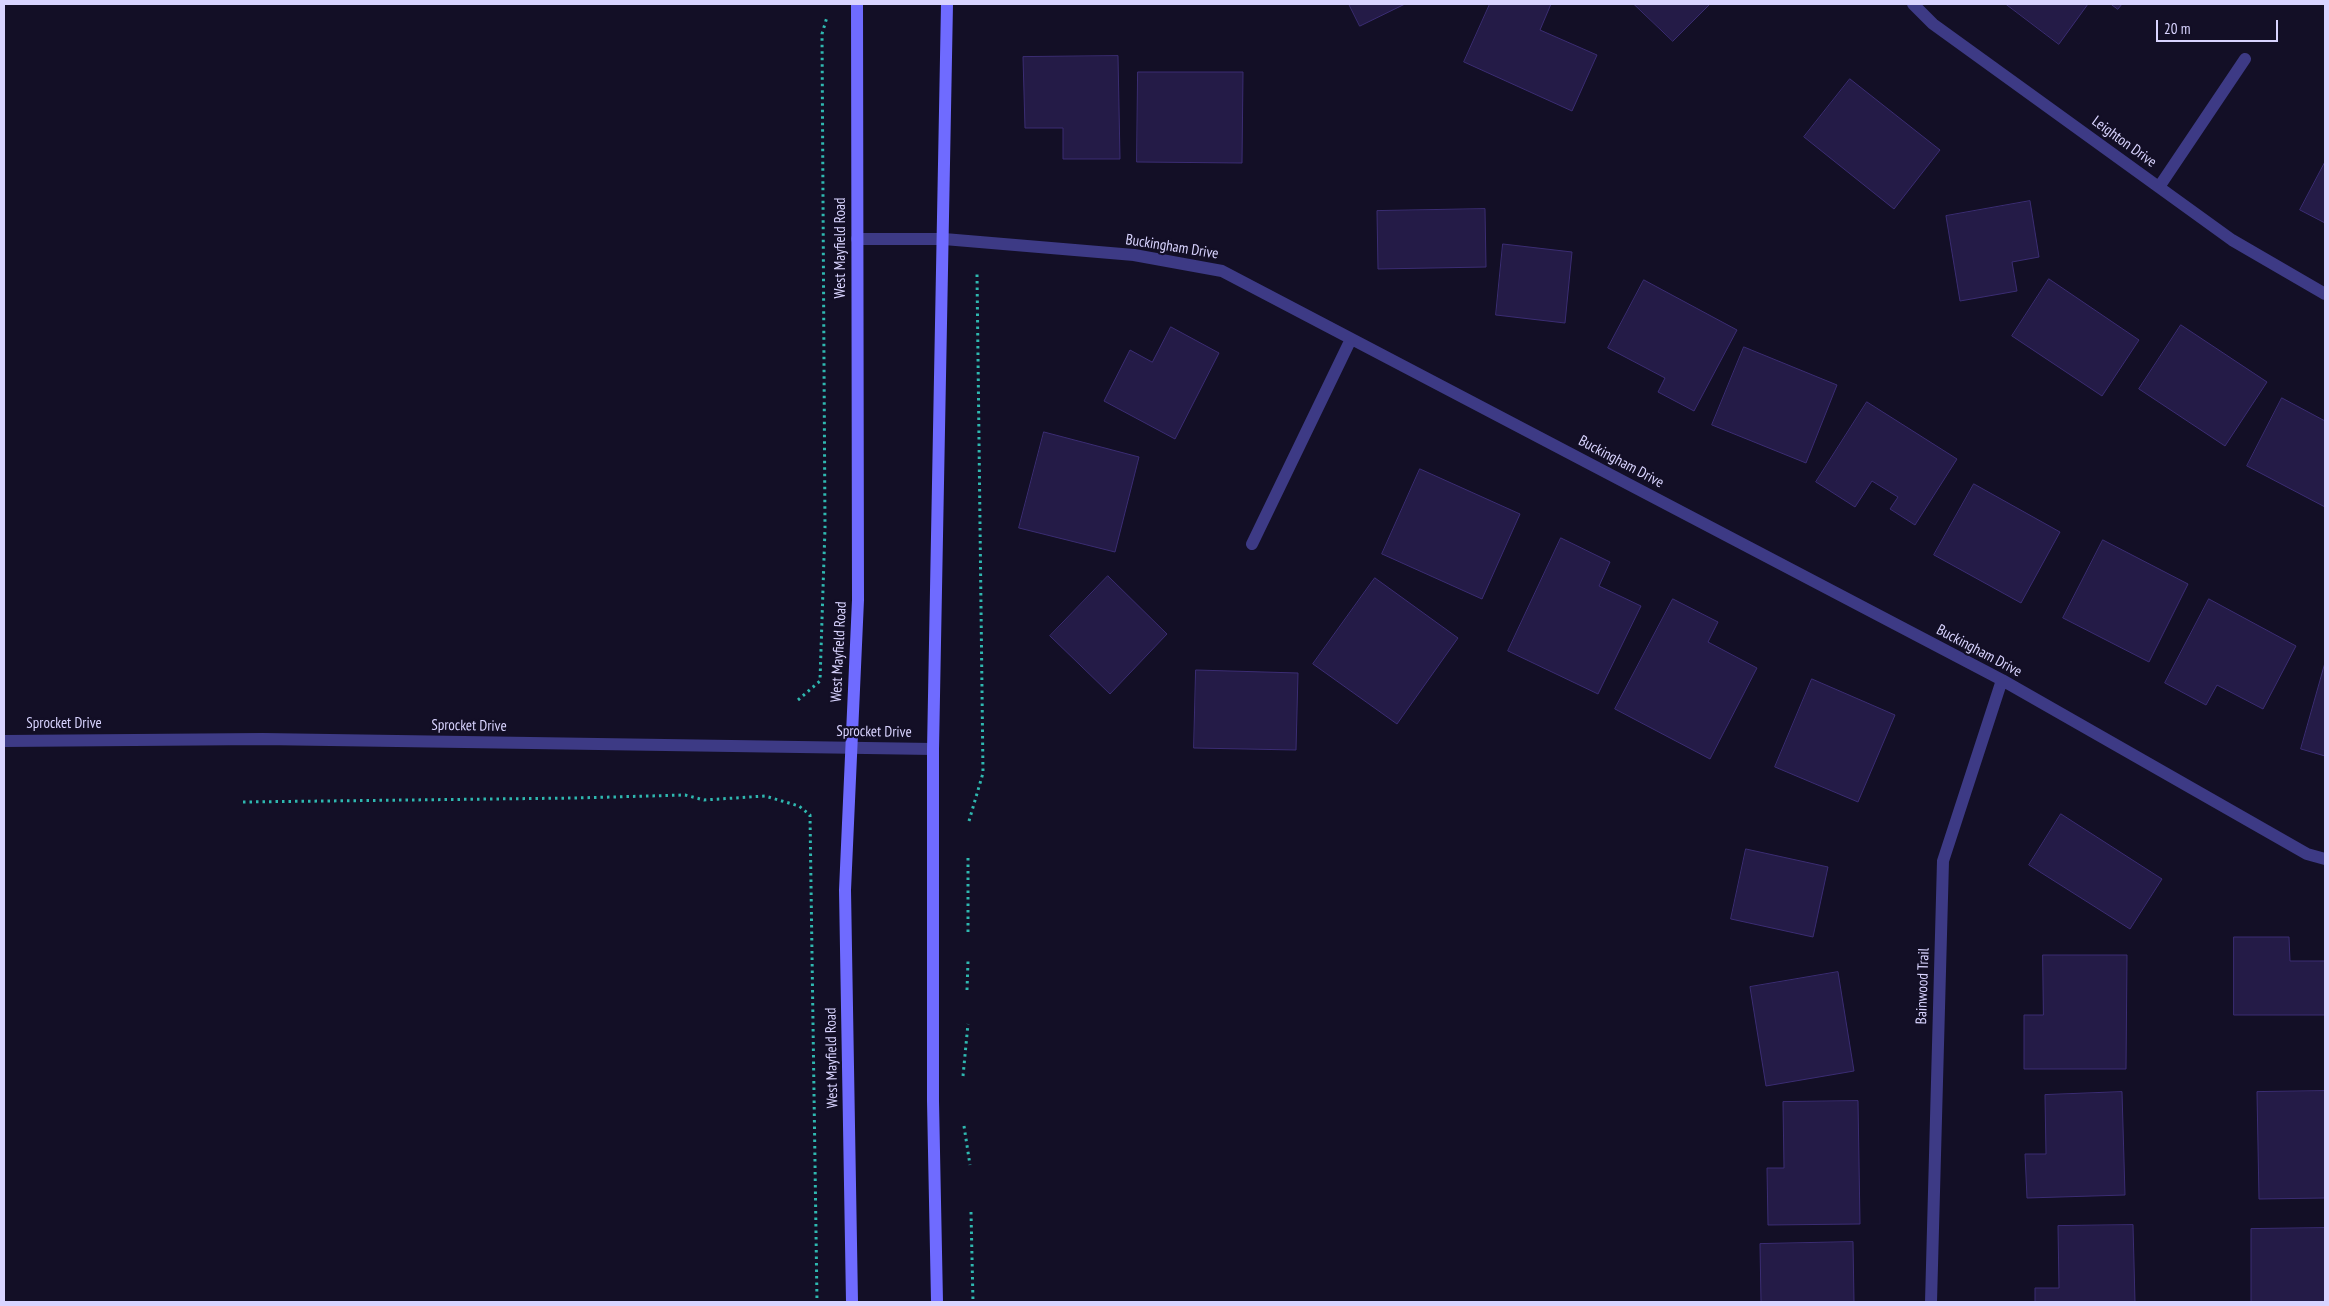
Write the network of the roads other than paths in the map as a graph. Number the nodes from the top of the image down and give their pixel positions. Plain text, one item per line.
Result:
1 (857, 4) edge
2 (947, 4) edge
3 (1913, 4) edge
4 (2245, 59) dead end
5 (2159, 187) junction
6 (857, 239) junction
7 (944, 239) junction
8 (2325, 294) edge
9 (1352, 339) junction
10 (1252, 544) dead end
11 (2002, 680) junction
12 (4, 740) edge
13 (851, 748) junction
14 (934, 749) junction
15 (2325, 859) edge
16 (852, 1302) edge
17 (937, 1302) edge
18 (1931, 1302) edge

1 - 6 main road, West Mayfield Road
2 - 7 main road
3 - 5 street, Leighton Drive
4 - 5 street
5 - 8 street, Leighton Drive
6 - 7 street, Buckingham Drive
6 - 13 main road, West Mayfield Road
7 - 9 street, Buckingham Drive
7 - 14 main road
9 - 10 street
9 - 11 street, Buckingham Drive
11 - 15 street, Buckingham Drive
11 - 18 street, Bainwood Trail
12 - 13 street, Sprocket Drive
13 - 14 street, Sprocket Drive
13 - 16 main road, West Mayfield Road
14 - 17 main road

